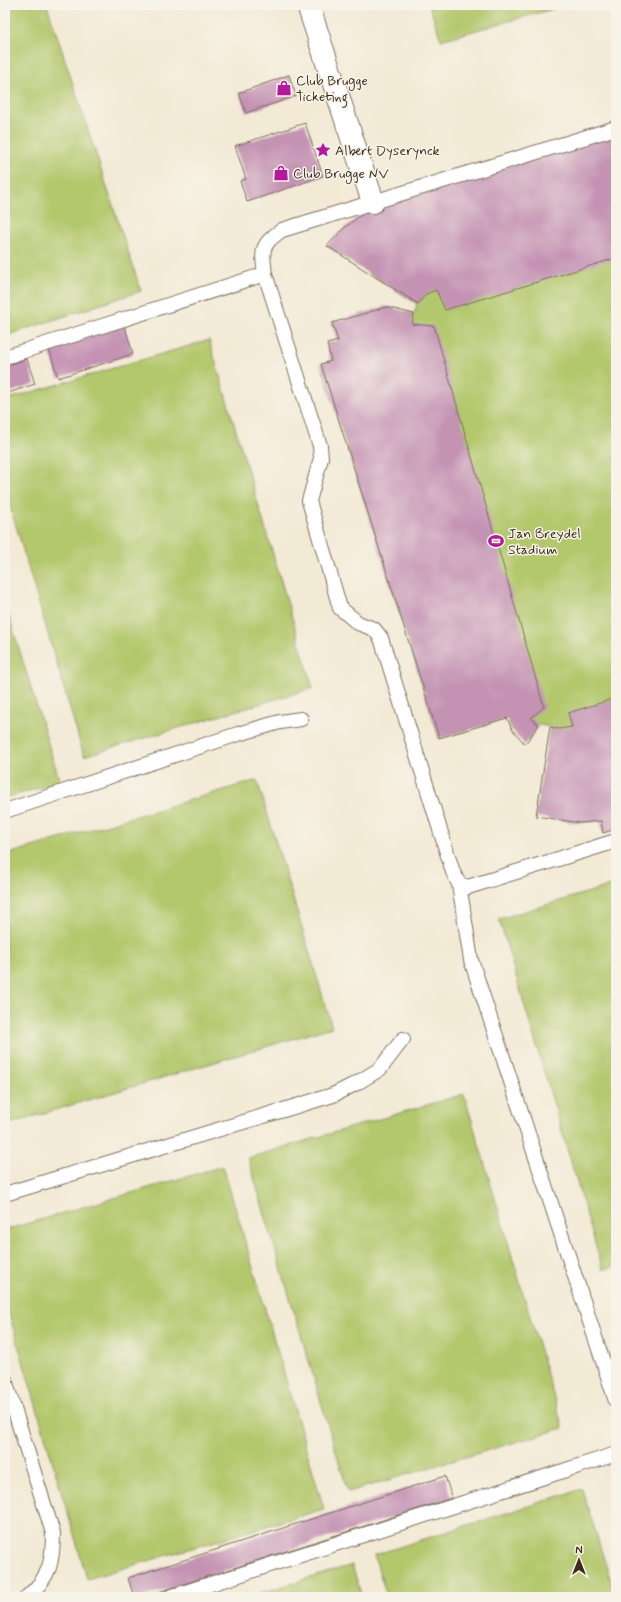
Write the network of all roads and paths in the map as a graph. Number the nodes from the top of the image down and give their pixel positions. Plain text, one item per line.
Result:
1 (308, 5) edge
2 (616, 128) edge
3 (373, 202) junction
4 (265, 274) junction
5 (5, 357) edge
6 (301, 719) dead end
7 (5, 811) edge
8 (616, 841) edge
9 (458, 884) junction
10 (403, 1039) dead end
11 (5, 1194) edge
12 (5, 1380) edge
13 (616, 1401) edge
14 (616, 1454) edge
15 (27, 1597) edge
16 (170, 1597) edge

1 - 3 street
2 - 3 lane
3 - 4 lane
4 - 5 lane
4 - 9 lane
6 - 7 lane
8 - 9 lane
9 - 13 lane
10 - 11 lane
12 - 15 lane
14 - 16 lane

